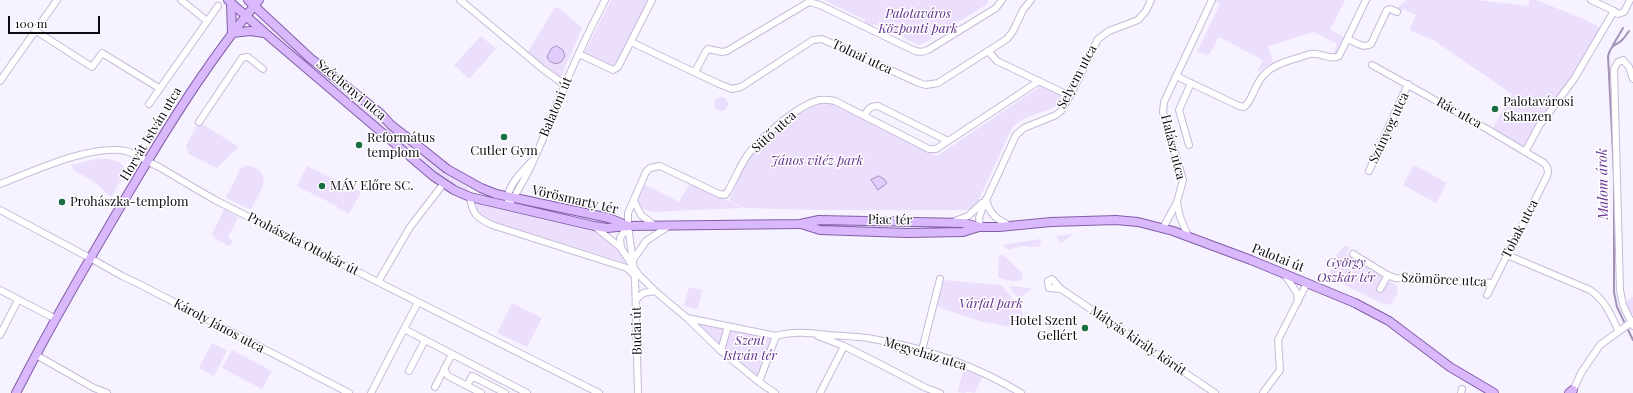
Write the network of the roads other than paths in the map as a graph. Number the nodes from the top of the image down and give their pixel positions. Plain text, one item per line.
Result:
1 (57, 0) edge
2 (181, 0) edge
3 (460, 0) edge
4 (605, 0) edge
5 (652, 0) edge
6 (1002, 0) edge
7 (1032, 0) edge
8 (1151, 0) edge
9 (1212, 0) edge
10 (1366, 0) edge
11 (1591, 0) edge
12 (1630, 0) edge
13 (229, 1) edge
14 (254, 2) edge
15 (218, 6) dead end
16 (1614, 11) junction
17 (1396, 12) dead end
18 (246, 16) junction
19 (207, 21) junction
20 (36, 30) junction
21 (232, 33) junction
22 (265, 34) junction
23 (1348, 39) junction
24 (631, 42) junction
25 (988, 51) junction
26 (579, 54) junction
27 (1372, 65) dead end
28 (263, 69) dead end
29 (695, 72) junction
30 (1176, 76) junction
31 (1633, 79) edge
32 (0, 81) edge
33 (1039, 81) junction
34 (1190, 82) junction
35 (1408, 84) junction
36 (565, 85) junction
37 (159, 88) junction
38 (1070, 96) junction
39 (149, 104) dead end
40 (864, 116) junction
41 (199, 122) dead end
42 (948, 141) junction
43 (1189, 145) dead end
44 (1525, 152) junction
45 (148, 161) junction
46 (1544, 163) joint
47 (1369, 171) dead end
48 (0, 184) edge
49 (444, 184) junction
50 (470, 197) junction
51 (511, 197) junction
52 (986, 199) junction
53 (634, 201) junction
54 (1177, 202) junction
55 (508, 207) junction
56 (1, 210) edge
57 (949, 222) junction
58 (800, 224) junction
59 (1028, 224) joint
60 (654, 225) junction
61 (669, 225) junction
62 (594, 226) junction
63 (628, 226) junction
64 (1012, 226) junction
65 (980, 227) junction
66 (1163, 228) junction
67 (1188, 236) junction
68 (621, 248) junction
69 (1353, 254) dead end
70 (1507, 255) junction
71 (90, 258) junction
72 (634, 260) junction
73 (634, 268) junction
74 (1284, 273) junction
75 (1388, 275) junction
76 (635, 277) junction
77 (940, 279) dead end
78 (378, 282) junction
79 (1308, 283) junction
80 (1493, 283) junction
81 (1061, 289) dead end
82 (0, 290) edge
83 (1380, 290) dead end
84 (655, 291) junction
85 (1487, 294) dead end
86 (18, 300) junction
87 (636, 301) junction
88 (418, 302) junction
89 (1298, 302) junction
90 (687, 318) junction
91 (56, 319) junction
92 (1628, 325) edge
93 (728, 326) junction
94 (404, 329) junction
95 (814, 334) junction
96 (0, 335) edge
97 (776, 336) junction
98 (425, 340) junction
99 (844, 346) junction
100 (922, 350) junction
101 (721, 351) junction
102 (452, 354) junction
103 (36, 355) junction
104 (444, 369) junction
105 (408, 372) dead end
106 (758, 382) junction
107 (468, 386) junction
108 (435, 387) dead end
109 (1572, 392) edge
110 (16, 393) edge
111 (107, 393) edge
112 (348, 393) edge
113 (371, 393) edge
114 (482, 393) edge
115 (505, 393) edge
116 (527, 393) edge
117 (599, 393) edge
118 (638, 393) edge
119 (775, 393) edge
120 (820, 393) edge
121 (940, 393) edge
122 (1021, 393) edge
123 (1215, 393) edge
124 (1263, 393) edge
125 (1494, 393) edge

1 - 20 street
2 - 19 street
3 - 36 street
4 - 26 street, Balatoni út
5 - 24 street
6 - 29 street
7 - 25 street, Tolnai utca
8 - 38 street, Selyem utca
9 - 30 street, Halász utca
10 - 23 street
11 - 16 street
12 - 16 street
13 - 18 main road, Széchenyi utca
13 - 21 main road
14 - 18 main road, Horvát István utca
14 - 51 main road, Széchenyi utca
15 - 19 street
16 - 44 street
17 - 23 street
18 - 21 main road, Horvát István utca
18 - 22 main road, Széchenyi utca
19 - 37 street
20 - 32 street
20 - 37 street
21 - 22 main road
21 - 45 main road, Horvát István utca
22 - 49 main road, Széchenyi utca
23 - 34 street
24 - 26 street
24 - 29 street, Tolnai utca
25 - 29 street, Tolnai utca
25 - 33 street
26 - 36 street, Balatoni út
27 - 35 street, Rác utca
28 - 41 street
30 - 34 street
30 - 54 street, Halász utca
31 - 92 street
33 - 38 street
33 - 42 street, Sütő utca
34 - 43 street, Halász utca
35 - 44 street, Rác utca
35 - 47 street, Szúnyog utca
36 - 51 street, Balatoni út
37 - 39 street
38 - 52 street, Selyem utca
40 - 42 street, Sütő utca
40 - 42 street
40 - 53 street, Sütő utca
44 - 46 street, Rác utca
45 - 48 street, Prohászka Ottokár út
45 - 71 main road, Horvát István utca
45 - 78 street, Prohászka Ottokár út
46 - 70 street, Tobak utca
49 - 50 main road, Széchenyi utca
49 - 78 street
50 - 55 main road, Széchenyi utca
50 - 76 street
51 - 55 street, Balatoni út
51 - 63 main road, Vörösmarty tér
52 - 57 street, Selyem utca
52 - 64 street
52 - 65 street, Selyem utca
53 - 60 street
53 - 63 street, Sütő utca
54 - 66 street, Halász utca
54 - 67 street
55 - 62 main road, Vörösmarty tér
56 - 71 street, Károly János utca
57 - 58 main road, Piac tér
57 - 65 main road, Piac tér
58 - 61 main road, Piac tér
58 - 65 main road, Piac tér
59 - 64 main road, Piac tér
59 - 66 main road, Palotai út
60 - 61 main road, Piac tér
60 - 63 main road, Piac tér
61 - 72 street
62 - 63 main road, Vörösmarty tér
62 - 68 street, Budai út
63 - 68 street
63 - 72 street, Budai út
64 - 65 main road, Piac tér
66 - 67 main road, Palotai út
67 - 74 main road, Palotai út
68 - 73 street, Budai út
69 - 75 street, Szömörce utca
70 - 80 street, Tobak utca
70 - 92 street
71 - 91 main road, Horvát István utca
71 - 112 street, Károly János utca
72 - 73 street, Budai út
73 - 76 street, Budai út
73 - 84 street
74 - 79 main road, Palotai út
74 - 89 street
75 - 80 street, Szömörce utca
75 - 83 street
76 - 87 street, Budai út
77 - 100 street
78 - 88 street, Prohászka Ottokár út
79 - 89 street
79 - 125 main road, Palotai út
80 - 85 street, Tobak utca
81 - 123 street, Mátyás király körút
82 - 86 street
84 - 87 street
84 - 90 street
86 - 91 street
86 - 96 street
87 - 118 street, Budai út
88 - 94 street
88 - 117 street, Prohászka Ottokár út
89 - 124 street
90 - 93 street
90 - 101 street
91 - 103 main road, Horvát István utca
92 - 109 street
93 - 97 street
93 - 101 street
94 - 98 street
94 - 113 street
95 - 97 street, Megyeház utca
95 - 99 street
95 - 100 street, Megyeház utca
97 - 106 street
98 - 102 street
98 - 105 street
99 - 120 street
99 - 121 street
100 - 122 street, Megyeház utca
101 - 106 street
102 - 104 street
102 - 116 street
103 - 110 main road, Horvát István utca
103 - 111 street
104 - 107 street
104 - 108 street
106 - 119 street
107 - 114 street
107 - 115 street

